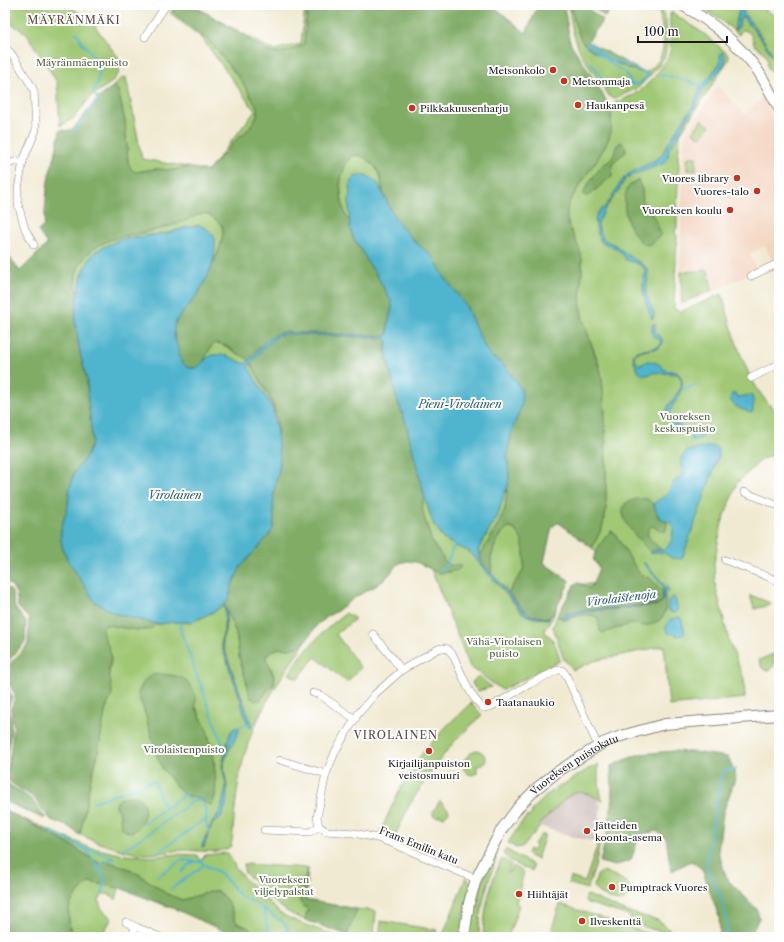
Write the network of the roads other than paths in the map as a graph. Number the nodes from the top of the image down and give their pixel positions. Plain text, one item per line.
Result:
1 (166, 5) edge
2 (682, 5) edge
3 (145, 37) dead end
4 (5, 48) edge
5 (779, 108) edge
6 (23, 161) junction
7 (5, 165) edge
8 (34, 245) dead end
9 (779, 263) edge
10 (751, 276) dead end
11 (779, 364) edge
12 (751, 378) dead end
13 (744, 492) dead end
14 (779, 506) edge
15 (725, 560) dead end
16 (779, 581) edge
17 (373, 634) dead end
18 (402, 670) junction
19 (313, 693) dead end
20 (779, 714) edge
21 (355, 719) junction
22 (598, 746) junction
23 (280, 760) dead end
24 (326, 774) junction
25 (319, 826) junction
26 (264, 830) dead end
27 (476, 879) junction
28 (126, 922) dead end
29 (136, 927) junction
30 (131, 937) edge
31 (160, 937) edge
32 (464, 937) edge

1 - 3 street
2 - 5 main road
4 - 6 street
6 - 7 street
6 - 8 street
9 - 10 street
11 - 12 street
13 - 14 street
15 - 16 street
17 - 18 street
18 - 21 street
18 - 22 street
19 - 21 street
20 - 22 main road, Vuoreksen puistokatu
21 - 24 street
22 - 27 main road, Vuoreksen puistokatu
23 - 24 street
24 - 25 street
25 - 26 street
25 - 27 street, Frans Emilin katu
27 - 32 main road, Vuoreksen puistokatu
28 - 29 street
29 - 30 street
29 - 31 street

